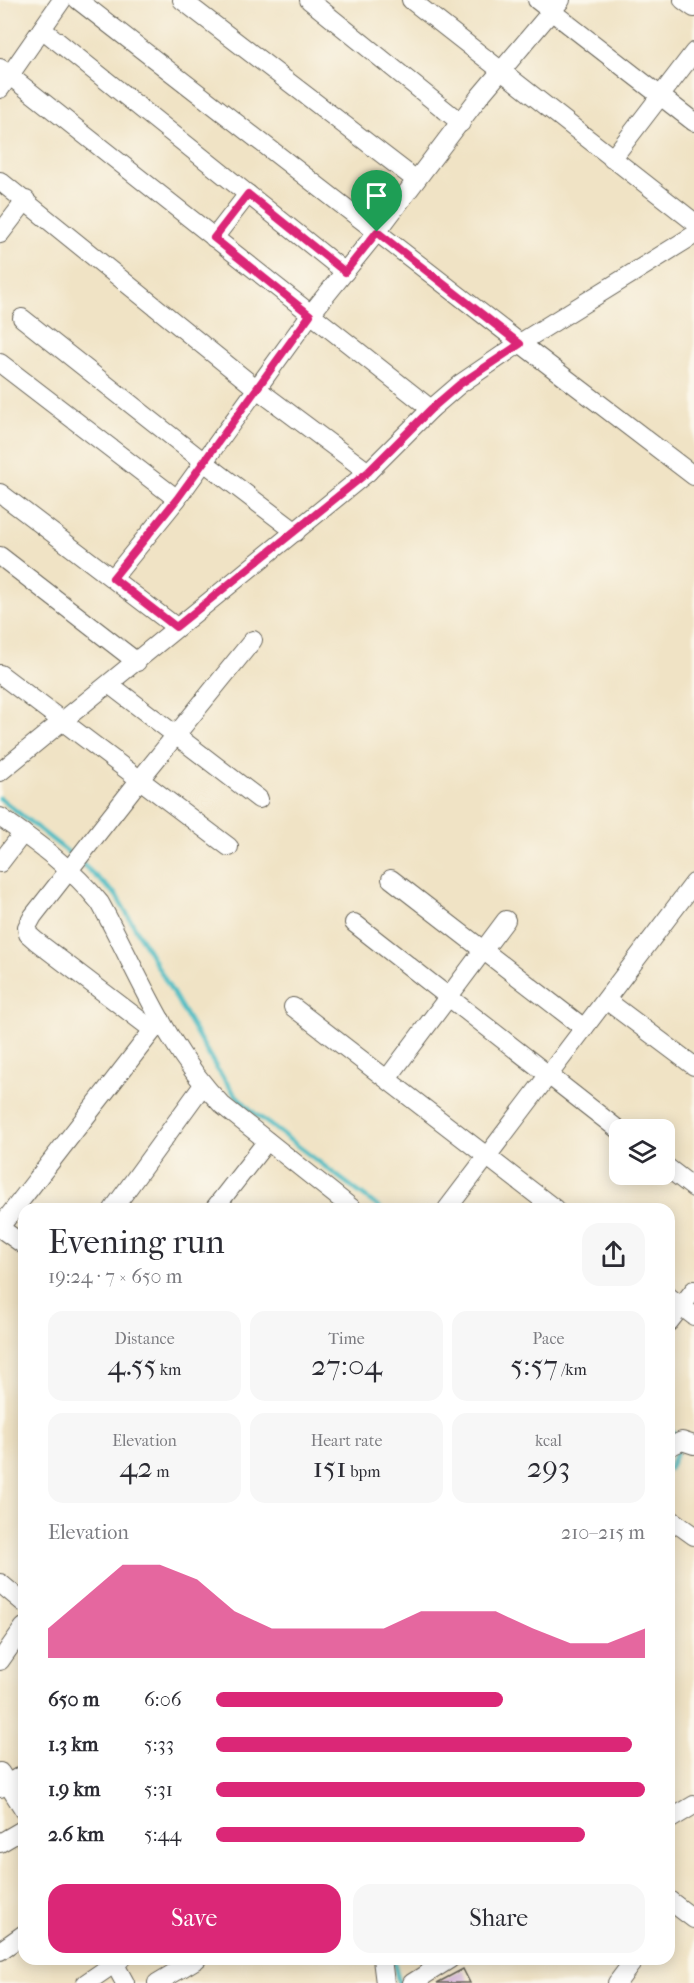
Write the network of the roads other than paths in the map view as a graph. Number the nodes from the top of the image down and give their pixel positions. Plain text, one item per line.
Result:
1 (62, 0) edge
2 (78, 0) edge
3 (183, 0) edge
4 (309, 0) edge
5 (411, 0) edge
6 (684, 0) edge
7 (550, 4) edge
8 (694, 8) edge
9 (42, 29) junction
10 (694, 52) edge
11 (500, 71) junction
12 (3, 77) edge
13 (659, 96) junction
14 (694, 122) edge
15 (461, 123) junction
16 (612, 159) junction
17 (416, 180) junction
18 (0, 181) edge
19 (248, 194) junction
20 (26, 200) junction
21 (694, 222) edge
22 (377, 232) junction
23 (0, 234) edge
24 (694, 235) edge
25 (214, 238) junction
26 (345, 272) junction
27 (310, 315) junction
28 (22, 318) dead end
29 (520, 344) junction
30 (0, 363) edge
31 (257, 389) junction
32 (431, 409) junction
33 (204, 462) junction
34 (368, 472) junction
35 (694, 476) edge
36 (0, 493) edge
37 (177, 499) junction
38 (296, 532) junction
39 (0, 556) edge
40 (113, 578) junction
41 (176, 627) junction
42 (253, 640) dead end
43 (137, 662) junction
44 (0, 674) edge
45 (110, 684) junction
46 (61, 722) junction
47 (176, 735) junction
48 (0, 772) edge
49 (141, 778) junction
50 (260, 799) dead end
51 (0, 817) edge
52 (23, 833) junction
53 (229, 847) dead end
54 (0, 863) edge
55 (70, 871) junction
56 (391, 879) dead end
57 (694, 883) edge
58 (506, 920) dead end
59 (354, 923) dead end
60 (484, 951) junction
61 (449, 998) junction
62 (606, 1000) junction
63 (293, 1007) dead end
64 (157, 1025) junction
65 (584, 1029) junction
66 (694, 1066) edge
67 (548, 1076) junction
68 (387, 1079) junction
69 (203, 1085) junction
70 (609, 1123) edge
71 (267, 1141) junction
72 (487, 1156) junction
73 (675, 1173) edge
74 (694, 1188) edge
75 (329, 1202) edge
76 (19, 1203) edge
77 (117, 1203) edge
78 (219, 1203) edge
79 (452, 1203) edge
80 (547, 1203) edge
81 (18, 1204) edge
82 (0, 1227) edge
83 (18, 1240) edge
84 (694, 1290) edge
85 (681, 1306) edge
86 (675, 1444) edge
87 (694, 1445) edge
88 (675, 1522) edge
89 (694, 1536) edge
90 (0, 1584) edge
91 (18, 1598) edge
92 (18, 1636) edge
93 (0, 1661) edge
94 (18, 1776) edge
95 (3, 1781) edge
96 (18, 1802) edge
97 (694, 1805) edge
98 (675, 1816) edge
99 (18, 1832) edge
100 (0, 1843) edge
101 (675, 1908) edge
102 (694, 1919) edge
103 (18, 1938) edge
104 (0, 1951) edge
105 (109, 1965) edge
106 (118, 1965) edge
107 (187, 1965) edge
108 (383, 1965) edge
109 (440, 1965) edge
110 (630, 1965) edge
111 (86, 1983) edge
112 (125, 1983) edge
113 (157, 1983) edge
114 (385, 1983) edge
115 (412, 1983) edge
116 (617, 1983) edge

1 - 9 street
2 - 22 street
3 - 17 street
4 - 15 street
5 - 11 street
6 - 8 street
7 - 11 street
7 - 13 street
9 - 12 street
9 - 19 street
10 - 13 street
11 - 15 street
11 - 16 street
12 - 25 street
13 - 14 street
13 - 16 street
15 - 17 street
16 - 21 street
17 - 22 street
18 - 20 street
19 - 25 street
19 - 26 street
20 - 23 street
20 - 31 street
22 - 26 street
22 - 29 street
24 - 29 street
25 - 27 street
26 - 27 street
27 - 31 street
27 - 32 street
28 - 33 street
29 - 32 street
29 - 35 street
30 - 37 street
31 - 33 street
31 - 34 street
32 - 34 street
33 - 37 street
33 - 38 street
34 - 38 street
36 - 40 street
37 - 40 street
38 - 41 street
39 - 43 street
40 - 41 street
41 - 43 street
42 - 47 street
43 - 45 street
44 - 46 street
45 - 46 street
45 - 47 street
46 - 48 street
46 - 49 street
47 - 49 street
47 - 50 street
49 - 53 street
49 - 55 street
51 - 52 street
52 - 54 street
52 - 55 street
55 - 64 street
55 - 64 street
56 - 60 street
57 - 62 street
58 - 60 street
59 - 61 street
60 - 61 street
60 - 65 street
61 - 67 street
61 - 68 street
62 - 65 street
62 - 66 street
63 - 68 street
64 - 69 street
64 - 76 street
65 - 67 street
67 - 70 street
67 - 72 street
68 - 72 street
69 - 71 street
69 - 77 street
71 - 75 street
71 - 78 street
72 - 79 street
72 - 80 street
73 - 74 street
81 - 82 street
82 - 83 street
84 - 85 street
86 - 87 street
88 - 89 street
90 - 91 street
92 - 93 street
94 - 95 street
95 - 96 street
97 - 98 street
99 - 100 street
101 - 102 street
103 - 104 street
105 - 111 street
106 - 112 street
107 - 113 street
108 - 114 street
109 - 115 street
110 - 116 street

